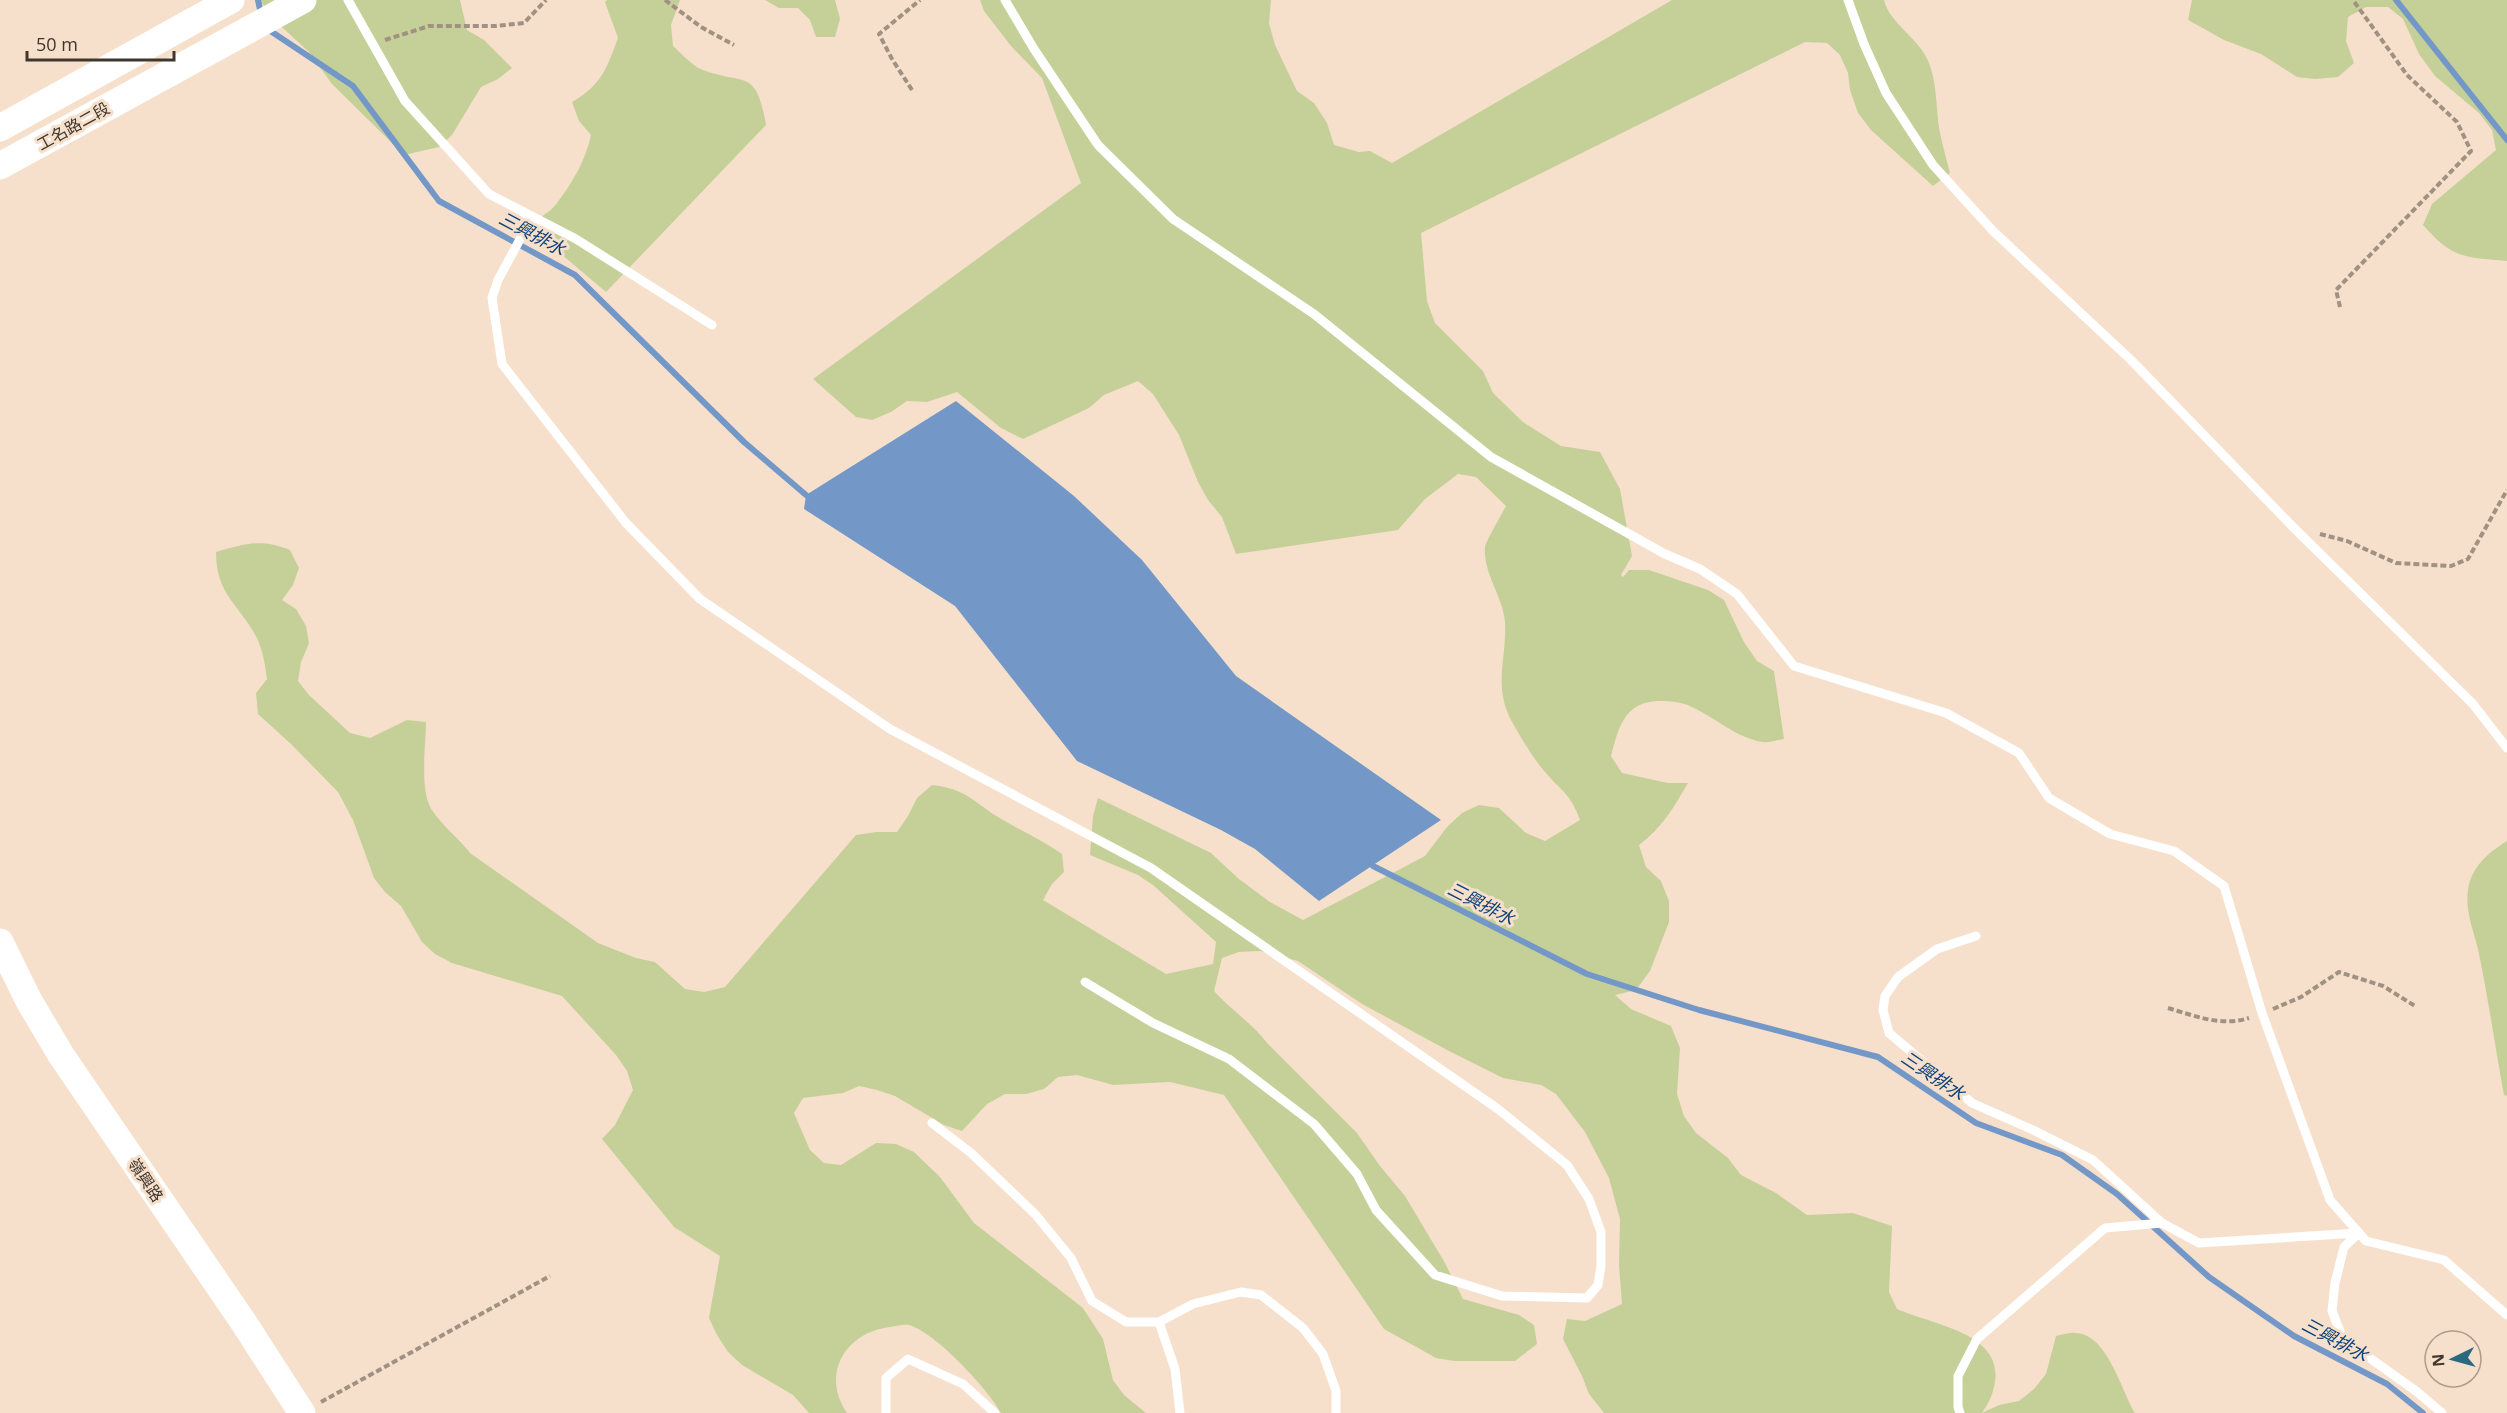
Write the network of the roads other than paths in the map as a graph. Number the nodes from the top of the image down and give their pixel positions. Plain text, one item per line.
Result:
1 (231, 0) edge
2 (303, 0) edge
3 (348, 0) edge
4 (1005, 0) edge
5 (1848, 0) edge
6 (0, 128) edge
7 (0, 166) edge
8 (524, 212) junction
9 (712, 325) dead end
10 (2507, 748) edge
11 (1976, 936) dead end
12 (0, 942) edge
13 (1084, 982) dead end
14 (932, 1123) dead end
15 (2162, 1223) junction
16 (2359, 1233) junction
17 (2507, 1315) edge
18 (1159, 1322) junction
19 (302, 1413) edge
20 (886, 1413) edge
21 (994, 1413) edge
22 (1180, 1413) edge
23 (1336, 1413) edge
24 (1960, 1413) edge
25 (2442, 1413) edge

1 - 6 main road, 工名路二段
2 - 7 main road, 工名路二段
3 - 8 lane
4 - 16 lane
5 - 10 lane
8 - 9 lane
8 - 13 lane
11 - 15 lane
12 - 19 main road, 嶺興路
14 - 18 lane
15 - 16 lane
15 - 24 lane
16 - 17 lane
16 - 25 lane
18 - 22 lane
18 - 23 lane
20 - 21 lane

